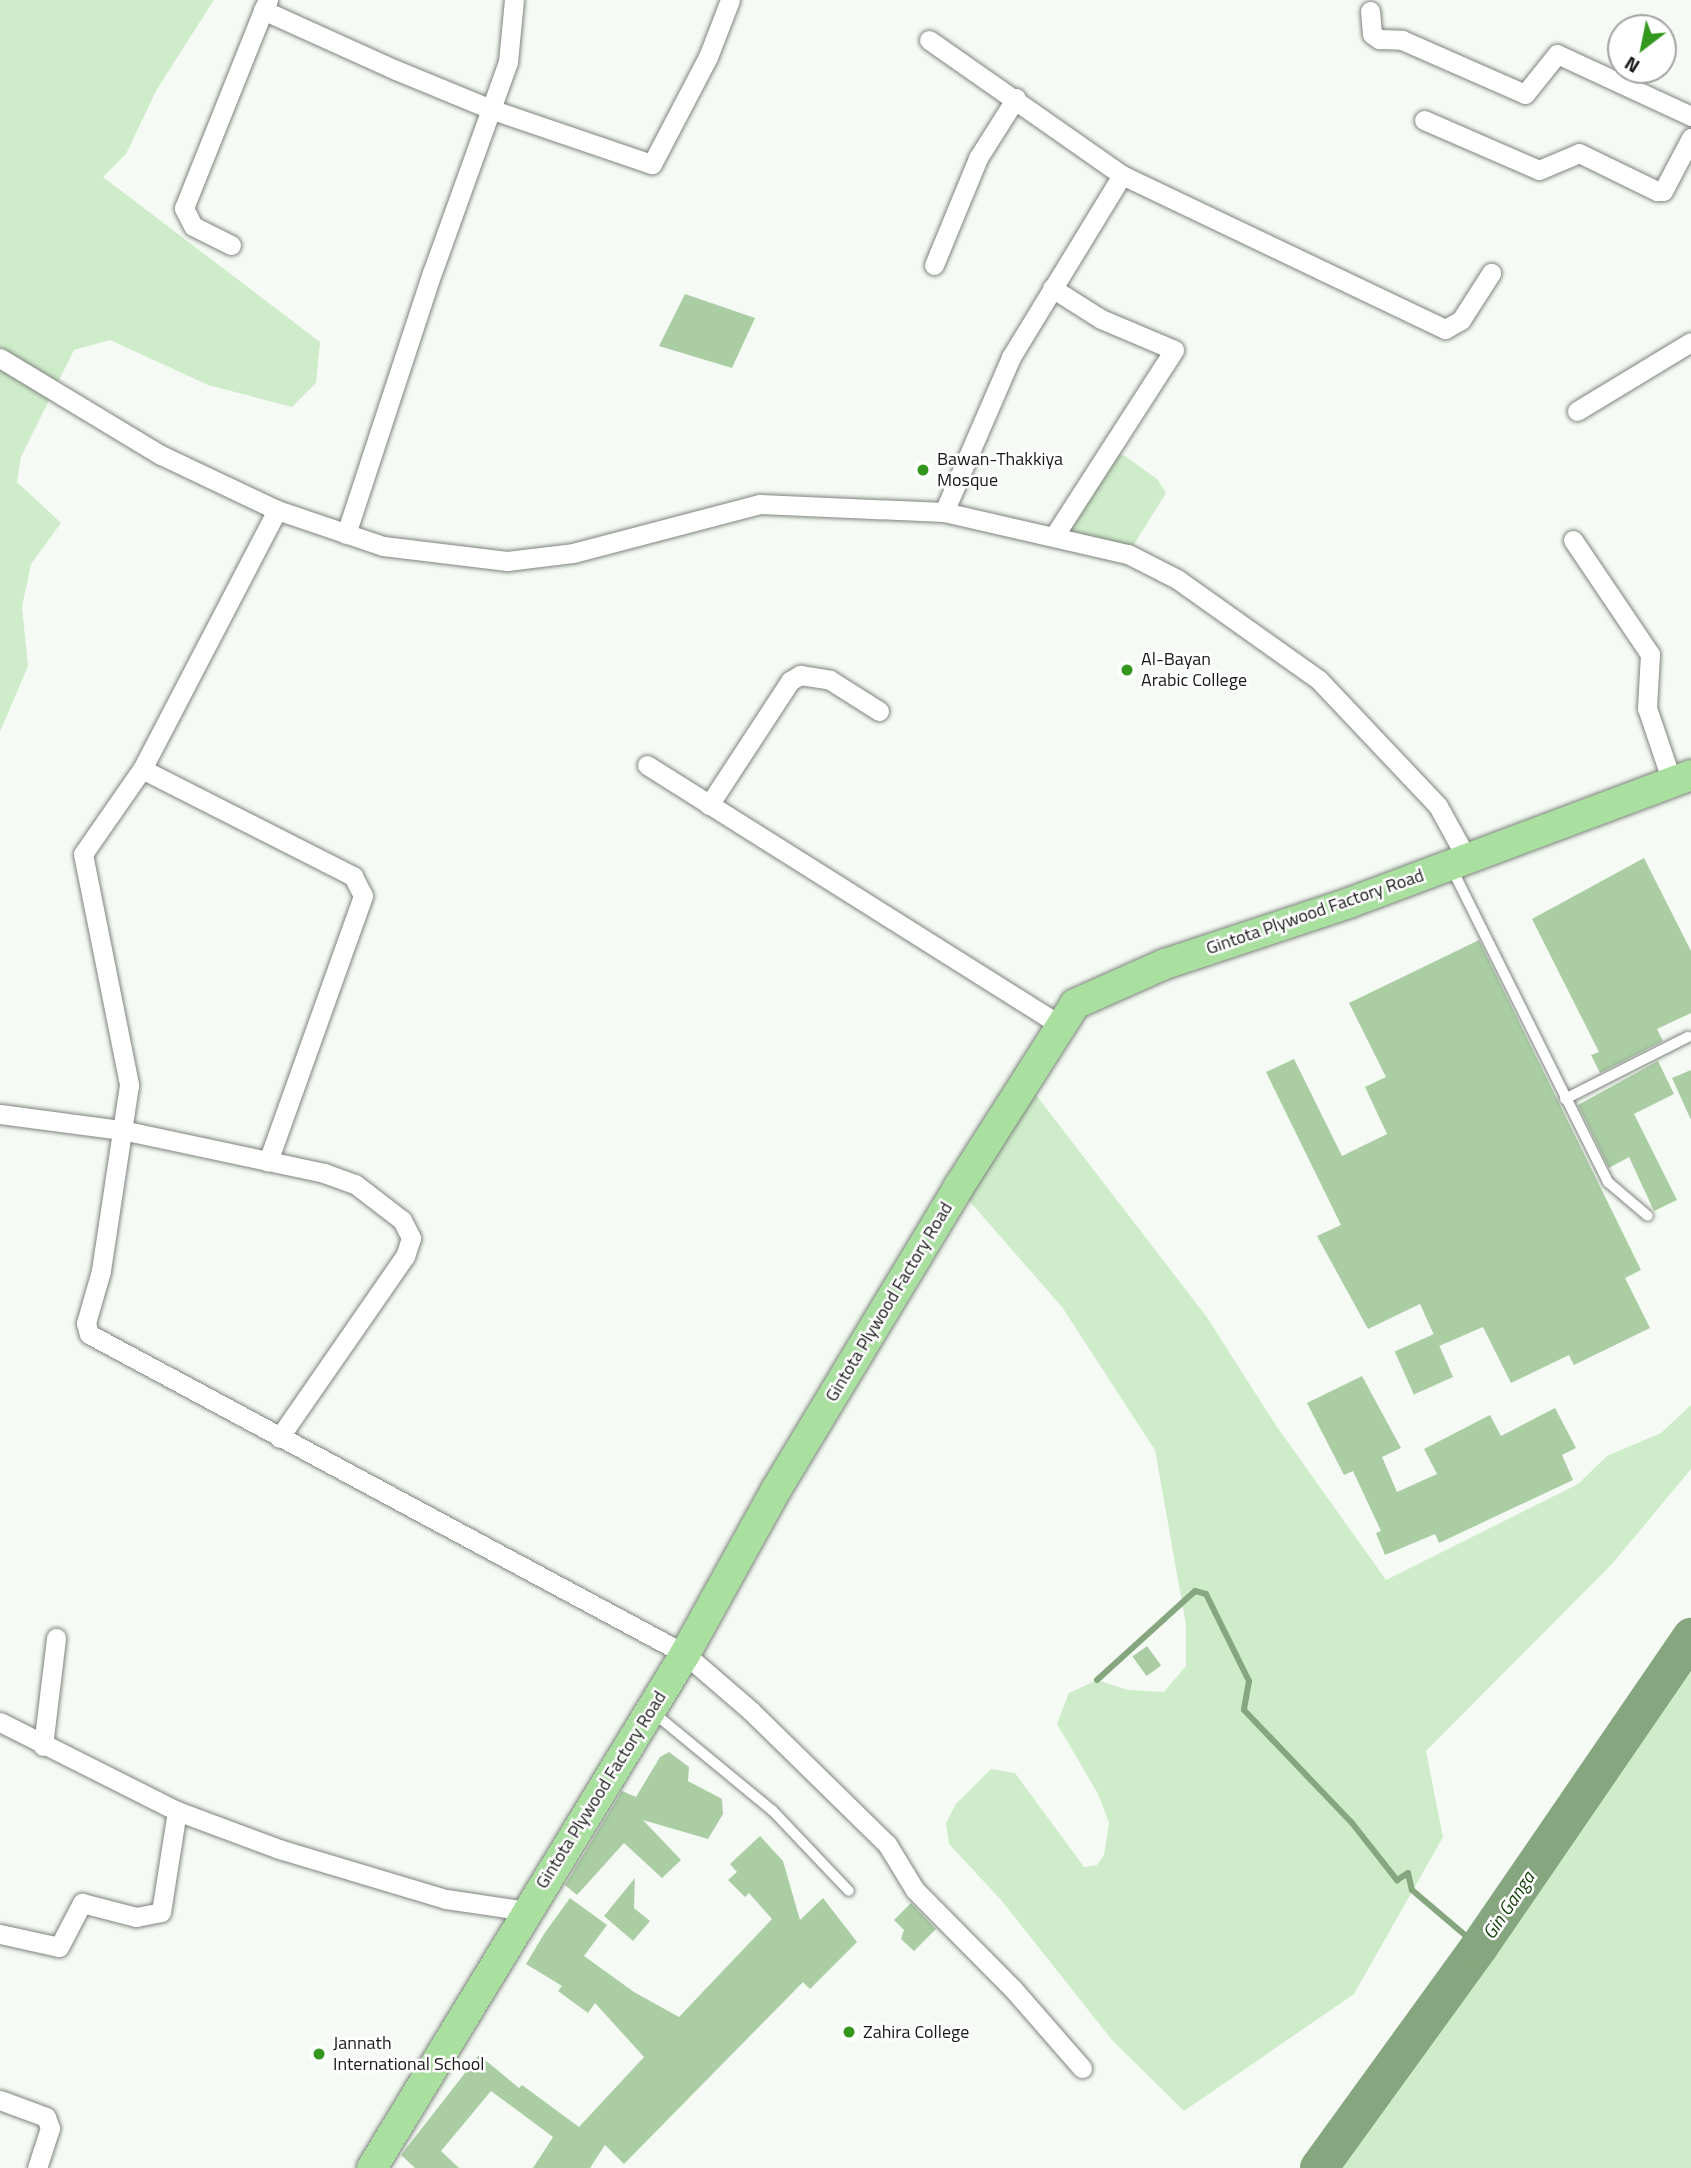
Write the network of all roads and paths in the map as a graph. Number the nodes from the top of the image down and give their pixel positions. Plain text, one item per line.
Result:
1 (514, 0) edge
2 (730, 0) edge
3 (266, 5) edge
4 (1370, 11) dead end
5 (929, 40) dead end
6 (1016, 98) junction
7 (493, 110) junction
8 (1691, 116) edge
9 (1424, 120) dead end
10 (1691, 138) edge
11 (1122, 175) junction
12 (232, 245) dead end
13 (934, 265) dead end
14 (1491, 273) dead end
15 (1052, 288) junction
16 (1691, 342) edge
17 (0, 358) edge
18 (1577, 411) dead end
19 (277, 510) junction
20 (944, 512) junction
21 (346, 534) junction
22 (1054, 536) junction
23 (1573, 540) dead end
24 (879, 711) dead end
25 (647, 765) dead end
26 (142, 769) junction
27 (1682, 778) edge
28 (709, 805) junction
29 (1457, 860) junction
30 (1059, 1024) junction
31 (1688, 1037) dead end
32 (1565, 1099) junction
33 (0, 1114) edge
34 (122, 1130) junction
35 (268, 1161) junction
36 (1648, 1216) dead end
37 (279, 1438) junction
38 (56, 1638) dead end
39 (685, 1654) junction
40 (650, 1710) junction
41 (0, 1722) edge
42 (43, 1746) junction
43 (177, 1811) junction
44 (849, 1891) dead end
45 (526, 1911) junction
46 (0, 1934) edge
47 (1082, 2068) dead end
48 (0, 2100) edge
49 (37, 2168) edge
50 (372, 2168) edge

1 - 7 street
2 - 7 street
3 - 7 street
3 - 12 street
4 - 8 street
5 - 6 street
6 - 11 street
6 - 13 street
7 - 21 street
9 - 10 street
11 - 14 street
11 - 15 street
15 - 20 street
15 - 22 street
16 - 18 street
17 - 19 street
19 - 21 street
19 - 26 street
20 - 21 street
20 - 22 street
22 - 29 street
23 - 27 street
24 - 28 street
25 - 28 street
26 - 34 street
26 - 35 street
27 - 29 main road, Gintota Plywood Factory Road
28 - 30 street
29 - 30 main road, Gintota Plywood Factory Road
29 - 32 lane
30 - 39 main road, Gintota Plywood Factory Road
31 - 32 lane
32 - 36 lane
33 - 34 street
34 - 35 street
34 - 37 street
35 - 37 street
37 - 39 street
38 - 42 street
39 - 40 main road, Gintota Plywood Factory Road
39 - 47 street
40 - 44 lane
40 - 45 main road, Gintota Plywood Factory Road
41 - 42 street
42 - 43 street
43 - 45 street
43 - 46 street
45 - 50 main road, Gintota Plywood Factory Road
48 - 49 street

